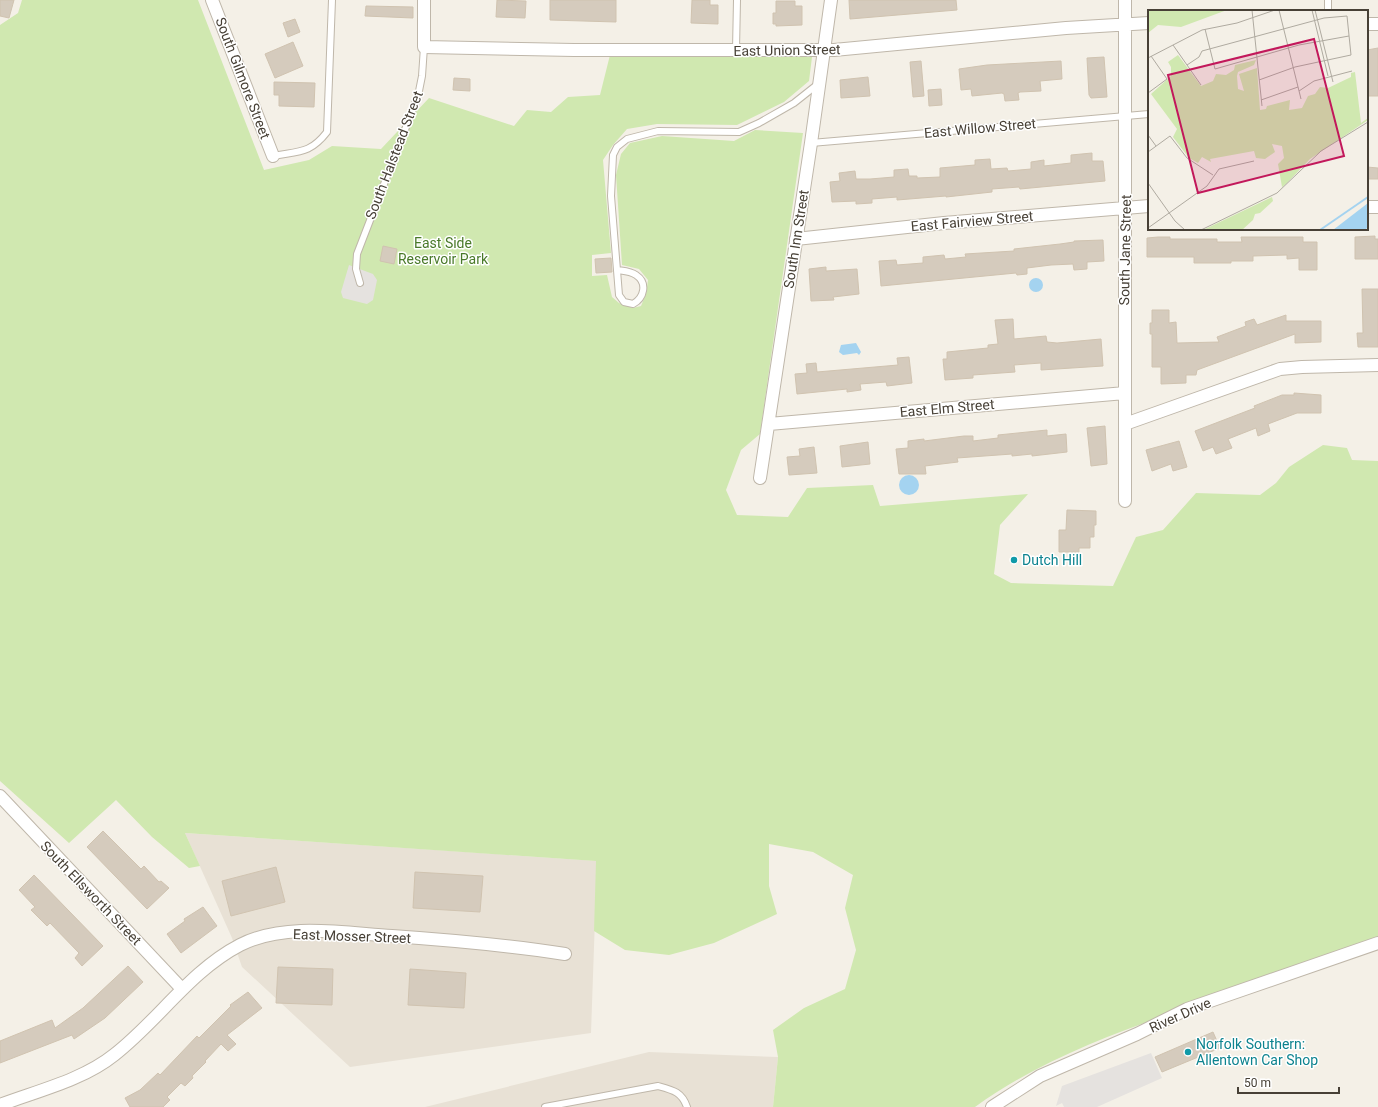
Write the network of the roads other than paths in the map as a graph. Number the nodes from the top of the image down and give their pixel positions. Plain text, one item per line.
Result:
1 (212, 0) edge
2 (332, 0) edge
3 (424, 0) edge
4 (736, 0) edge
5 (831, 0) edge
6 (1125, 0) edge
7 (1148, 23) edge
8 (1125, 24) junction
9 (424, 47) junction
10 (736, 50) junction
11 (824, 50) junction
12 (819, 83) junction
13 (1148, 114) edge
14 (1125, 115) junction
15 (811, 143) junction
16 (273, 156) joint
17 (1148, 206) edge
18 (1126, 208) junction
19 (796, 239) junction
20 (617, 270) junction
21 (360, 283) dead end
22 (1378, 365) edge
23 (1125, 393) junction
24 (769, 424) junction
25 (1126, 424) junction
26 (760, 478) dead end
27 (1125, 501) dead end
28 (0, 796) edge
29 (1378, 943) edge
30 (565, 954) dead end
31 (182, 989) junction
32 (0, 1106) edge
33 (545, 1107) edge
34 (687, 1107) edge
35 (992, 1107) edge

1 - 16 street, South Gilmore Street
2 - 16 lane
3 - 9 street, South Halstead Street
4 - 10 lane
5 - 11 street, South Inn Street
6 - 8 street, South Jane Street
7 - 8 street, East Union Street
8 - 11 street, East Union Street
8 - 14 street, South Jane Street
9 - 10 street, East Union Street
9 - 21 lane, South Halstead Street
10 - 11 street, East Union Street
11 - 12 street, South Inn Street
12 - 15 street, South Inn Street
12 - 20 lane
13 - 14 lane, East Willow Street
14 - 15 lane, East Willow Street
14 - 18 street, South Jane Street
15 - 19 street, South Inn Street
17 - 18 street, East Fairview Street
18 - 19 street, East Fairview Street
18 - 23 street, South Jane Street
19 - 24 street, South Inn Street
20 - 20 lane
22 - 25 street
23 - 24 street, East Elm Street
23 - 25 street, South Jane Street
24 - 26 street, South Inn Street
25 - 27 street, South Jane Street
28 - 31 street, South Ellsworth Street
29 - 35 street, River Drive
30 - 31 street, East Mosser Street
31 - 32 street, East Mosser Street
33 - 34 lane

